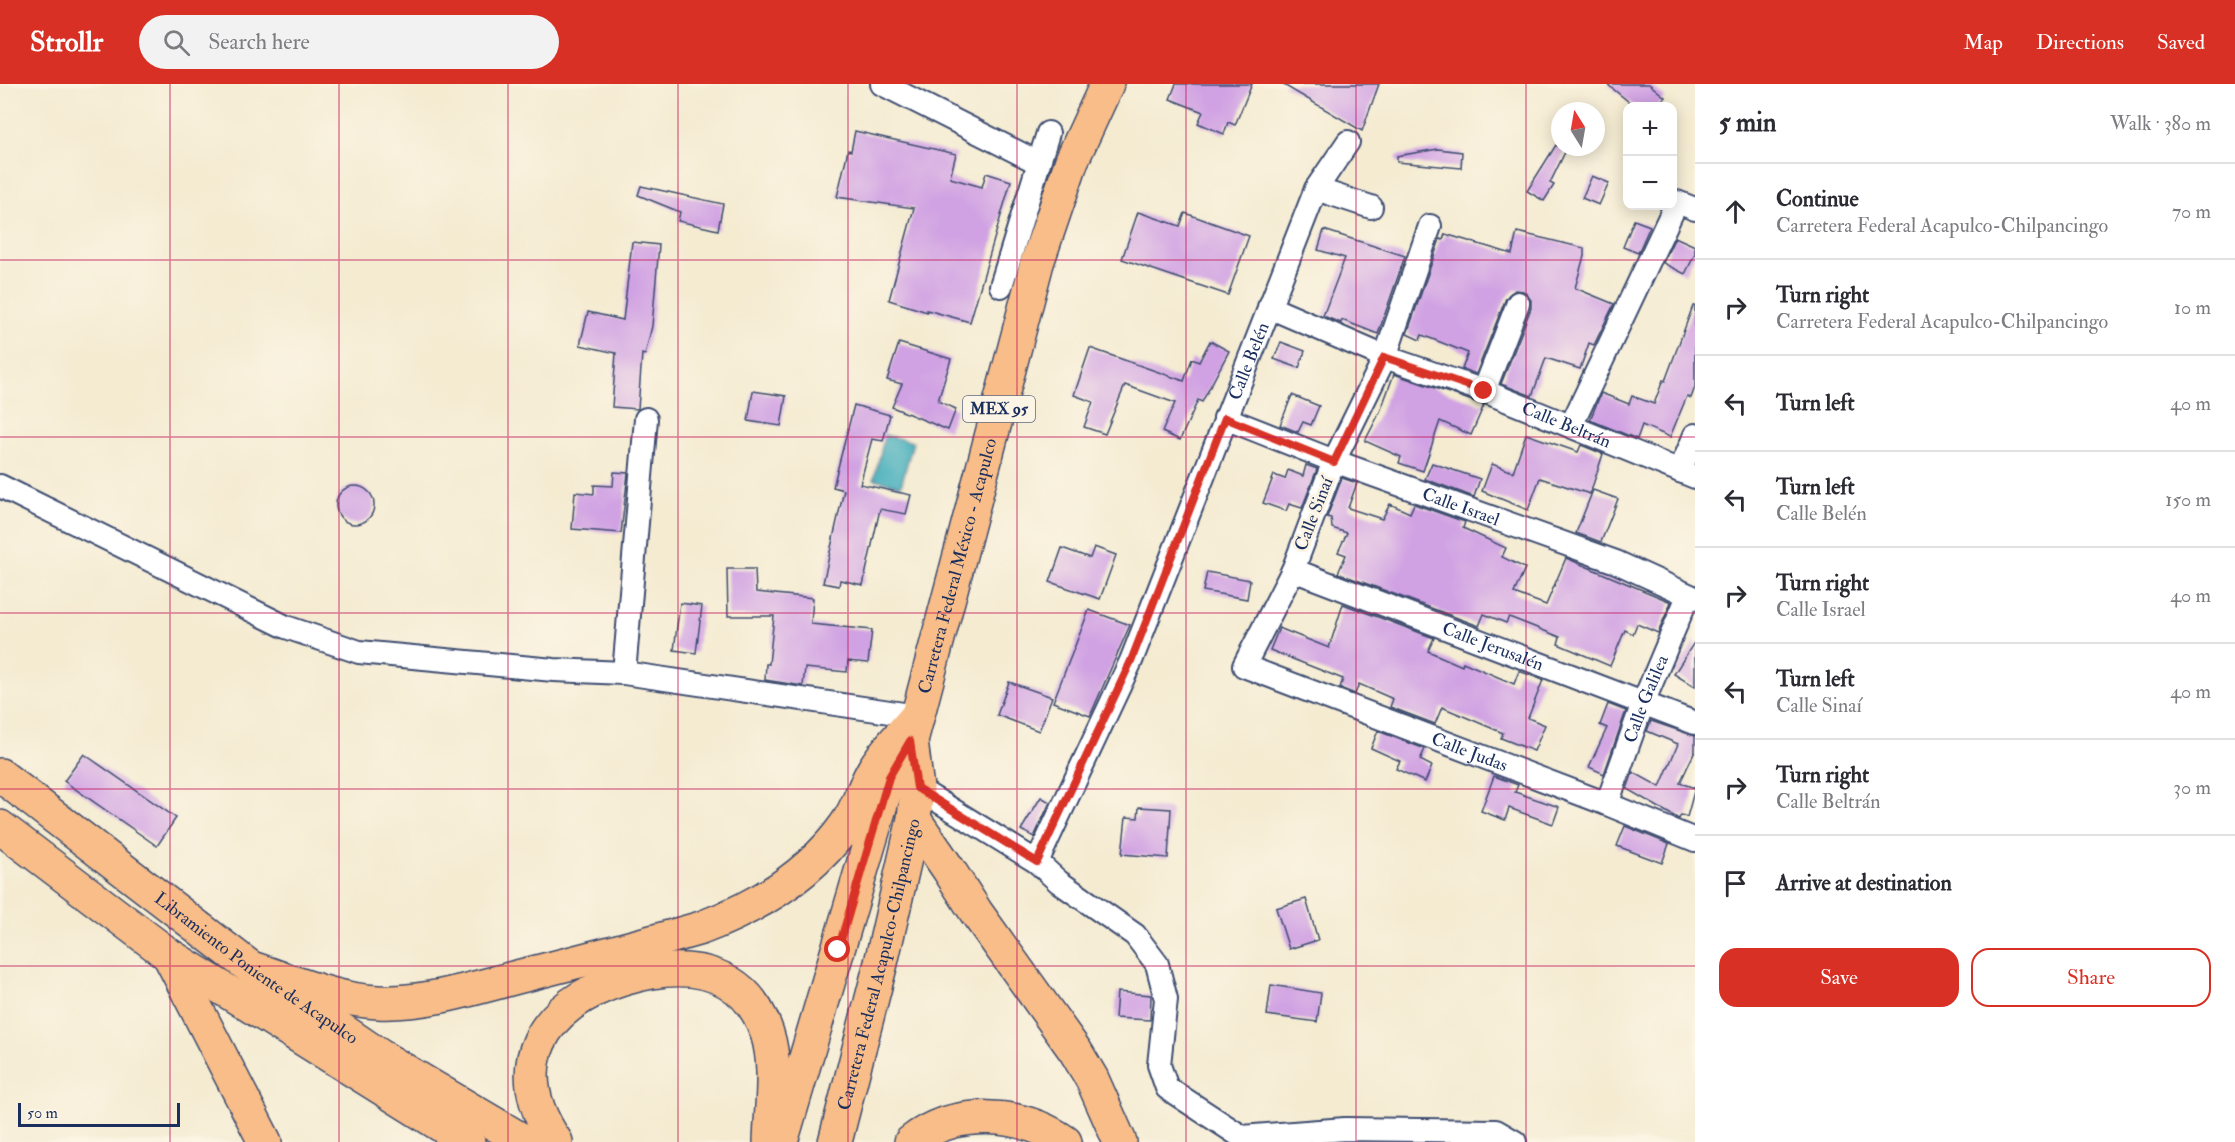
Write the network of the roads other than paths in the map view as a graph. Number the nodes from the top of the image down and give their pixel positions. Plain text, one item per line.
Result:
1 (882, 84) edge
2 (1107, 84) edge
3 (1048, 133) dead end
4 (1348, 142) dead end
5 (1039, 163) junction
6 (1316, 189) junction
7 (1371, 207) dead end
8 (1695, 209) edge
9 (1430, 226) dead end
10 (1001, 286) dead end
11 (1518, 303) dead end
12 (1269, 307) junction
13 (1384, 357) junction
14 (1484, 391) junction
15 (1225, 418) junction
16 (646, 419) dead end
17 (1571, 426) junction
18 (1695, 435) edge
19 (1334, 462) junction
20 (1687, 474) edge
21 (0, 486) edge
22 (1293, 570) junction
23 (1692, 597) edge
24 (1244, 666) joint
25 (624, 673) junction
26 (1643, 704) junction
27 (1695, 723) edge
28 (914, 729) junction
29 (0, 776) edge
30 (915, 803) junction
31 (1606, 804) junction
32 (0, 827) edge
33 (1695, 840) edge
34 (1037, 862) junction
35 (170, 955) junction
36 (251, 968) junction
37 (1244, 1139) edge
38 (266, 1142) edge
39 (468, 1142) edge
40 (525, 1142) edge
41 (555, 1142) edge
42 (770, 1142) edge
43 (781, 1142) edge
44 (835, 1142) edge
45 (911, 1142) edge
46 (1065, 1142) edge
47 (1120, 1142) edge
48 (1515, 1142) edge

1 - 5 street
2 - 28 main road, Carretera Federal México - Acapulco / MEX 95
3 - 5 street
4 - 6 street, Calle Belén
5 - 10 street
6 - 7 street
6 - 12 street, Calle Belén
8 - 17 street
9 - 13 street, Calle Sinaí
11 - 14 street
12 - 13 street, Calle Beltrán
12 - 15 street, Calle Belén
13 - 14 street, Calle Beltrán
13 - 19 street, Calle Sinaí
14 - 17 street, Calle Beltrán
15 - 19 street, Calle Israel
15 - 34 street, Calle Belén
16 - 25 street
17 - 20 street, Calle Beltrán
18 - 20 street
19 - 22 street, Calle Sinaí
19 - 23 street, Calle Israel
21 - 25 street
22 - 24 street, Calle Sinaí
22 - 26 street, Calle Jerusalén
23 - 26 street, Calle Galilea
24 - 31 street, Calle Judas
25 - 28 street
26 - 27 street, Calle Jerusalén
26 - 31 street, Calle Galilea
28 - 30 main road, Carretera Federal Acapulco-Chilpancingo / MEX 95
28 - 36 main road
28 - 43 main road, Carretera Federal Acapulco-Chilpancingo / MEX 95
29 - 36 main road, Libramiento Poniente de Acapulco
30 - 34 street
30 - 44 main road, Carretera Federal Acapulco-Chilpancingo / MEX 95
30 - 47 main road
31 - 33 street, Calle Judas
32 - 35 main road, Libramiento Poniente de Acapulco
34 - 37 street
35 - 38 main road
35 - 39 main road, Libramiento Poniente de Acapulco
36 - 40 main road, Libramiento Poniente de Acapulco
37 - 48 street
41 - 42 main road
45 - 46 main road

